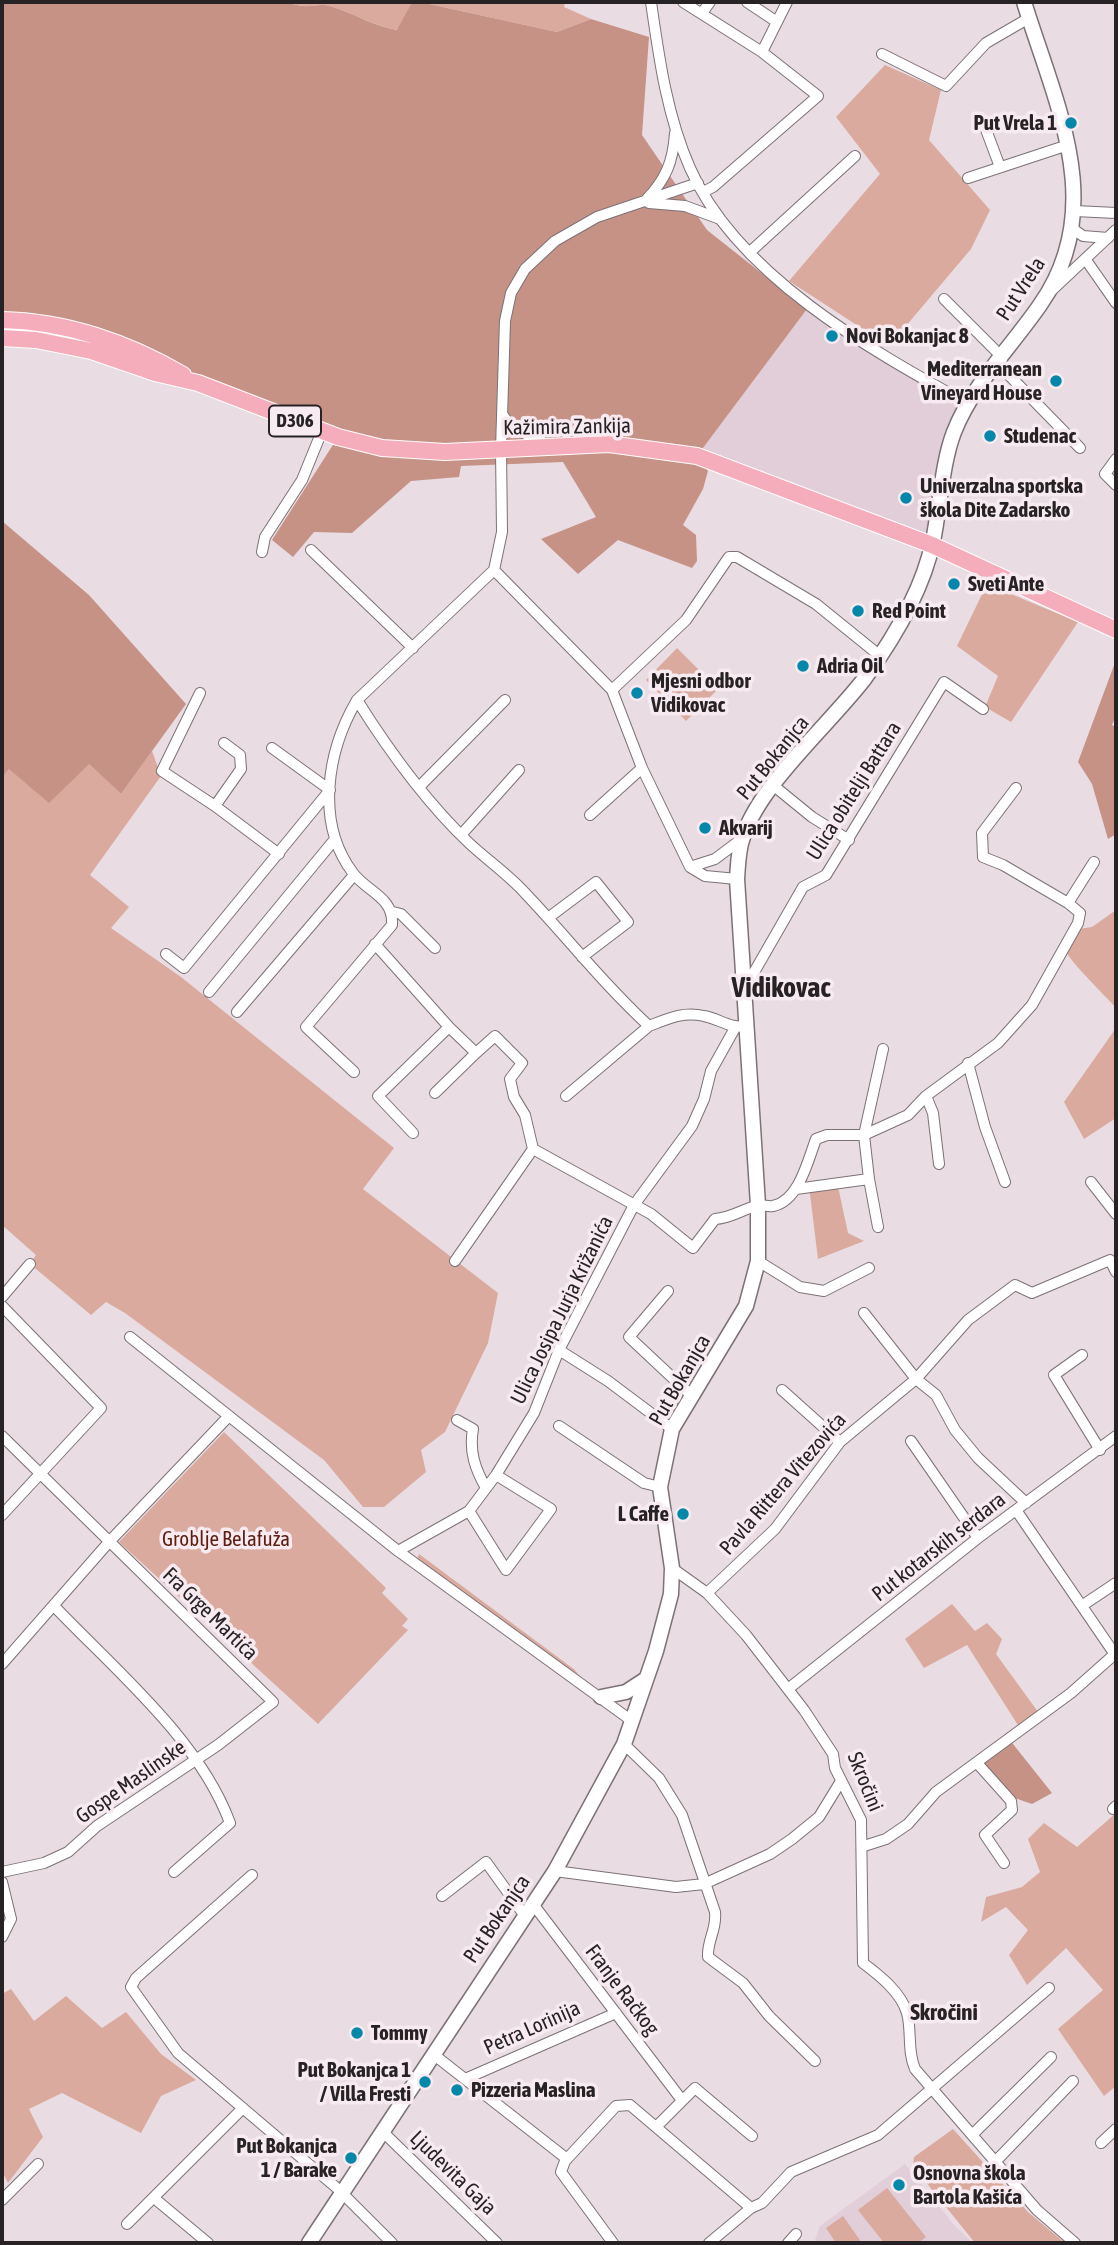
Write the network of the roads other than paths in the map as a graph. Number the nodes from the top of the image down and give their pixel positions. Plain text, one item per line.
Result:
1 (651, 2) edge
2 (683, 2) edge
3 (710, 2) edge
4 (747, 2) edge
5 (787, 2) edge
6 (1024, 2) edge
7 (702, 13) junction
8 (1029, 18) junction
9 (777, 23) junction
10 (762, 52) junction
11 (882, 54) dead end
12 (985, 127) dead end
13 (676, 129) junction
14 (1068, 145) junction
15 (855, 156) dead end
16 (1000, 167) junction
17 (968, 178) dead end
18 (701, 188) junction
19 (643, 203) junction
20 (1075, 211) junction
21 (1116, 213) edge
22 (720, 219) junction
23 (1073, 229) junction
24 (1116, 230) edge
25 (1108, 238) junction
26 (750, 252) junction
27 (1086, 260) junction
28 (1048, 293) junction
29 (944, 299) dead end
30 (1116, 303) edge
31 (2, 320) edge
32 (2, 338) edge
33 (1002, 356) junction
34 (198, 383) junction
35 (967, 403) junction
36 (502, 414) junction
37 (322, 431) junction
38 (551, 445) junction
39 (1080, 448) dead end
40 (500, 449) junction
41 (1116, 459) edge
42 (1116, 485) edge
43 (932, 545) junction
44 (311, 550) dead end
45 (262, 552) dead end
46 (494, 569) junction
47 (1114, 625) edge
48 (413, 648) junction
49 (879, 655) junction
50 (612, 690) junction
51 (200, 693) dead end
52 (357, 700) junction
53 (505, 701) dead end
54 (983, 709) dead end
55 (224, 743) dead end
56 (272, 748) dead end
57 (642, 768) junction
58 (519, 770) dead end
59 (774, 786) junction
60 (419, 787) junction
61 (1016, 788) dead end
62 (330, 790) junction
63 (215, 806) junction
64 (590, 815) dead end
65 (461, 835) junction
66 (743, 838) junction
67 (335, 839) junction
68 (849, 840) junction
69 (279, 854) junction
70 (1094, 862) dead end
71 (690, 867) junction
72 (354, 875) junction
73 (737, 879) junction
74 (1069, 903) junction
75 (393, 912) junction
76 (548, 918) junction
77 (375, 944) junction
78 (435, 948) dead end
79 (166, 954) dead end
80 (582, 957) junction
81 (744, 988) junction
82 (209, 992) dead end
83 (237, 1012) dead end
84 (649, 1026) junction
85 (449, 1027) junction
86 (741, 1027) junction
87 (883, 1049) dead end
88 (476, 1054) junction
89 (968, 1063) junction
90 (354, 1072) dead end
91 (435, 1093) dead end
92 (566, 1096) dead end
93 (926, 1096) junction
94 (413, 1133) dead end
95 (864, 1135) junction
96 (533, 1149) junction
97 (939, 1164) dead end
98 (869, 1179) junction
99 (1005, 1182) dead end
100 (1091, 1182) dead end
101 (796, 1189) junction
102 (634, 1205) junction
103 (758, 1205) junction
104 (1116, 1214) edge
105 (878, 1227) dead end
106 (455, 1261) dead end
107 (758, 1261) junction
108 (30, 1264) dead end
109 (869, 1268) dead end
110 (1116, 1272) edge
111 (668, 1291) dead end
112 (2, 1297) edge
113 (2, 1306) edge
114 (864, 1313) dead end
115 (130, 1337) dead end
116 (559, 1350) junction
117 (1082, 1355) dead end
118 (916, 1379) junction
119 (782, 1390) dead end
120 (692, 1396) junction
121 (228, 1417) junction
122 (457, 1420) dead end
123 (559, 1426) dead end
124 (672, 1429) junction
125 (2, 1436) edge
126 (1116, 1436) edge
127 (840, 1441) junction
128 (911, 1441) dead end
129 (1100, 1450) junction
130 (41, 1473) junction
131 (496, 1475) junction
132 (660, 1487) junction
133 (486, 1488) junction
134 (1026, 1503) junction
135 (1016, 1510) junction
136 (469, 1511) junction
137 (2, 1515) edge
138 (978, 1538) junction
139 (109, 1542) junction
140 (398, 1551) junction
141 (672, 1568) junction
142 (1116, 1583) edge
143 (707, 1593) junction
144 (1083, 1605) junction
145 (54, 1606) junction
146 (1116, 1654) edge
147 (2, 1664) edge
148 (646, 1679) junction
149 (788, 1689) junction
150 (601, 1698) junction
151 (273, 1702) joint
152 (632, 1721) junction
153 (624, 1744) junction
154 (197, 1759) junction
155 (977, 1763) junction
156 (841, 1781) junction
157 (864, 1846) junction
158 (1004, 1863) dead end
159 (555, 1871) junction
160 (2, 1872) edge
161 (174, 1872) dead end
162 (252, 1875) dead end
163 (2, 1882) edge
164 (704, 1884) junction
165 (442, 1896) dead end
166 (529, 1910) junction
167 (2, 1937) edge
168 (1049, 1988) dead end
169 (616, 2013) junction
170 (433, 2054) junction
171 (1051, 2057) dead end
172 (815, 2061) dead end
173 (465, 2079) junction
174 (1073, 2081) dead end
175 (932, 2088) junction
176 (681, 2099) junction
177 (243, 2108) junction
178 (656, 2127) junction
179 (1116, 2129) edge
180 (382, 2131) junction
181 (972, 2135) junction
182 (752, 2136) dead end
183 (1101, 2143) dead end
184 (567, 2159) junction
185 (995, 2162) junction
186 (38, 2164) dead end
187 (342, 2192) junction
188 (154, 2199) junction
189 (2, 2200) edge
190 (751, 2208) junction
191 (127, 2224) dead end
192 (796, 2234) dead end
193 (208, 2243) edge
194 (309, 2243) edge
195 (392, 2243) edge
196 (497, 2243) edge
197 (613, 2243) edge
198 (709, 2243) edge
199 (788, 2243) edge
200 (1075, 2243) edge

1 - 13 street
2 - 7 street
3 - 7 street
4 - 9 street
5 - 9 street
6 - 8 main road, Put Vrela
7 - 10 street
8 - 11 street
8 - 14 main road, Put Vrela
9 - 10 street
10 - 18 street
12 - 16 street
13 - 18 street
13 - 19 street
14 - 16 street
14 - 20 main road, Put Vrela
15 - 26 street
16 - 17 street
18 - 19 street
18 - 22 street
19 - 22 street
19 - 36 street
20 - 21 street
20 - 23 main road, Put Vrela
22 - 26 street
23 - 25 street
23 - 28 main road, Put Vrela
24 - 25 street
25 - 27 street
26 - 35 street
27 - 28 street
27 - 30 street
28 - 33 main road, Put Vrela
29 - 33 street
31 - 34 main road, Kažimira Zankija / D306
32 - 34 main road, Kažimira Zankija / D306
33 - 35 main road, Put Vrela
33 - 39 street
34 - 37 main road, Kažimira Zankija / D306
35 - 43 main road, Put Vrela
36 - 38 street
36 - 40 street
37 - 40 main road, Kažimira Zankija / D306
37 - 45 street
38 - 40 main road, Kažimira Zankija / D306
38 - 43 main road, Kažimira Zankija / D306
40 - 46 street
41 - 42 street
43 - 47 main road, D306
43 - 49 main road, Put Bokanjca
44 - 48 street
46 - 48 street
46 - 50 street
48 - 52 street
49 - 50 street
49 - 59 main road, Put Bokanjca
50 - 57 street
51 - 63 street
52 - 60 street
52 - 62 street
53 - 60 street
54 - 68 street, Ulica obitelji Battara
55 - 63 street
56 - 62 street
57 - 64 street
57 - 71 street
58 - 65 street
59 - 66 main road, Put Bokanjca
59 - 68 street
60 - 65 street
61 - 74 street
62 - 67 street
62 - 69 street
63 - 69 street
65 - 76 street
66 - 71 street
66 - 73 main road, Put Bokanjca
67 - 72 street
67 - 82 street
68 - 81 street, Ulica obitelji Battara
69 - 79 street
70 - 74 street
71 - 73 street
72 - 75 street
72 - 83 street
73 - 81 main road, Put Bokanjca
74 - 89 street
75 - 77 street
75 - 78 street
76 - 80 street
76 - 80 street
77 - 85 street
77 - 90 street
80 - 84 street
81 - 86 main road, Put Bokanjca
84 - 86 street
84 - 92 street
85 - 88 street
85 - 94 street
86 - 102 street, Ulica Josipa Jurja Križanića
86 - 103 main road, Put Bokanjca
87 - 95 street
88 - 91 street
88 - 96 street
89 - 93 street
89 - 99 street
93 - 95 street
93 - 97 street
95 - 98 street
95 - 101 street
96 - 102 street
96 - 106 street
98 - 101 street
98 - 105 street
100 - 104 street
101 - 103 street
102 - 103 street
102 - 116 street, Ulica Josipa Jurja Križanića
103 - 107 main road, Put Bokanjca
107 - 109 street
107 - 120 main road, Put Bokanjca
108 - 112 street
110 - 118 street, Pavla Rittera Vitezovića
111 - 120 street
113 - 130 street
114 - 118 street
115 - 121 street
116 - 124 street
116 - 131 street, Ulica Josipa Jurja Križanića
117 - 129 street
118 - 127 street, Pavla Rittera Vitezovića
118 - 134 street
119 - 127 street
120 - 124 main road, Put Bokanjca
121 - 139 street
121 - 140 street
122 - 133 street
123 - 132 street
124 - 132 main road, Put Bokanjca
125 - 130 street, Fra Grge Martića
126 - 129 street, Put kotarskih serdara
127 - 143 street, Pavla Rittera Vitezovića
128 - 138 street
129 - 134 street, Put kotarskih serdara
130 - 137 street
130 - 139 street, Fra Grge Martića
131 - 133 street, Ulica Josipa Jurja Križanića
131 - 136 street
132 - 141 main road, Put Bokanjca
133 - 136 street, Ulica Josipa Jurja Križanića
134 - 135 street, Put kotarskih serdara
135 - 138 street, Put kotarskih serdara
135 - 144 street
136 - 140 street, Ulica Josipa Jurja Križanića
138 - 149 street, Put kotarskih serdara
139 - 145 street
139 - 151 street, Fra Grge Martića
140 - 150 street
141 - 143 street, Skročini
141 - 148 main road, Put Bokanjca
142 - 144 street
143 - 149 street, Skročini
144 - 146 street
145 - 147 street
145 - 154 street
146 - 155 street
148 - 150 main road
148 - 152 main road, Put Bokanjca
149 - 156 street, Skročini
150 - 152 street
151 - 154 street, Gospe Maslinske
152 - 153 main road, Put Bokanjca
153 - 159 main road, Put Bokanjca
153 - 164 street
154 - 160 street, Gospe Maslinske
154 - 161 street
155 - 157 street
155 - 158 street
156 - 157 street, Skročini
156 - 164 street
157 - 175 street, Skročini
159 - 164 street
159 - 166 main road, Put Bokanjca
162 - 177 street
163 - 167 street
164 - 172 street
165 - 166 street, Franje Račkog
166 - 169 street, Franje Račkog
166 - 170 main road, Put Bokanjca
168 - 175 street
169 - 173 street, Petra Lorinija
169 - 176 street, Franje Račkog
170 - 173 street
170 - 180 main road, Put Bokanjca
171 - 181 street
173 - 184 street
174 - 185 street
175 - 181 street, Skročini
175 - 190 street
176 - 178 street
176 - 182 street
177 - 187 street
177 - 188 street
178 - 184 street
178 - 190 street
179 - 183 street
180 - 187 main road, Put Bokanjca
180 - 196 street, Ljudevita Gaja
181 - 185 street, Skročini
184 - 197 street
185 - 200 street, Skročini
186 - 189 street
187 - 194 main road, Put Bokanjca
187 - 195 street
188 - 191 street
188 - 193 street
190 - 198 street
192 - 199 street

